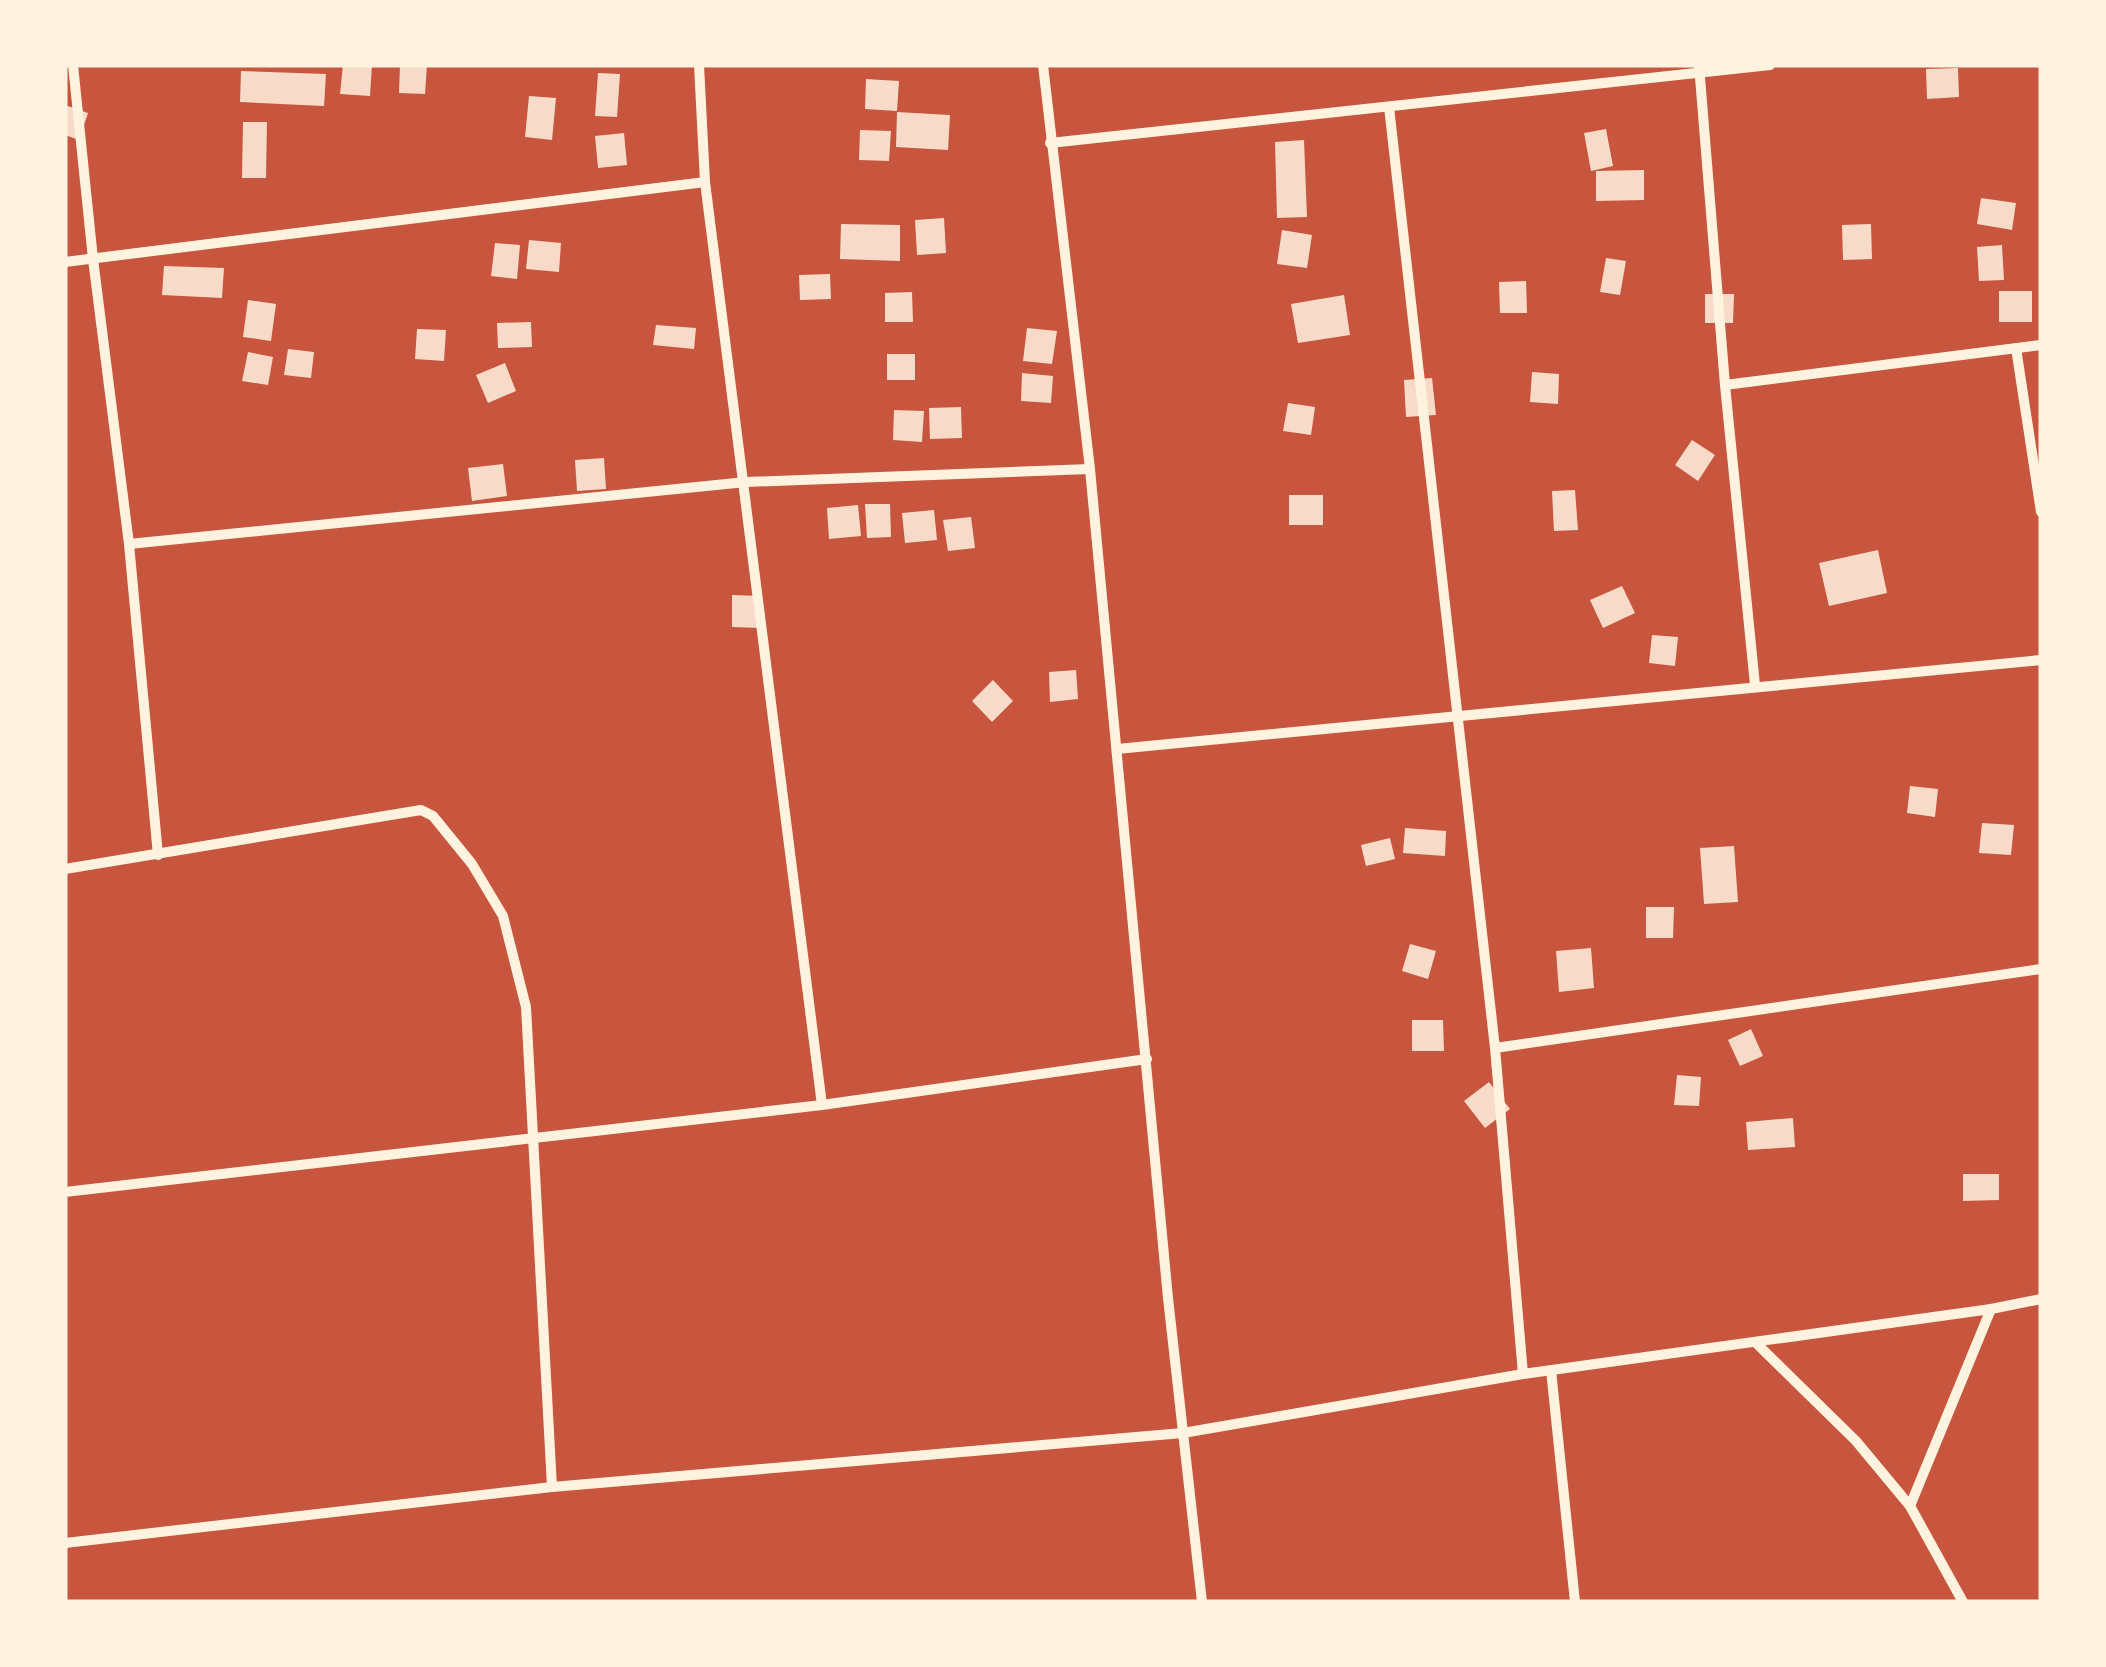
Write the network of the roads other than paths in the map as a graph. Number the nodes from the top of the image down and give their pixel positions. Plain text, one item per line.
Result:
1 (73, 65) edge
2 (698, 65) edge
3 (1043, 65) edge
4 (1770, 65) edge
5 (1700, 69) edge
6 (1388, 107) junction
7 (1050, 143) junction
8 (705, 182) junction
9 (93, 259) junction
10 (65, 262) edge
11 (2041, 345) edge
12 (2016, 348) junction
13 (1725, 385) junction
14 (1090, 468) junction
15 (746, 482) junction
16 (2041, 512) edge
17 (129, 544) junction
18 (2041, 660) edge
19 (1755, 685) junction
20 (1458, 716) junction
21 (1117, 750) junction
22 (158, 854) junction
23 (65, 869) edge
24 (2041, 969) edge
25 (1495, 1048) junction
26 (1148, 1059) junction
27 (822, 1105) junction
28 (533, 1138) junction
29 (65, 1192) edge
30 (2041, 1299) edge
31 (1991, 1309) junction
32 (1756, 1343) junction
33 (1551, 1370) junction
34 (1523, 1374) junction
35 (1183, 1434) junction
36 (552, 1487) junction
37 (1910, 1506) junction
38 (65, 1543) edge
39 (1202, 1602) edge
40 (1575, 1602) edge
41 (1963, 1602) edge

1 - 9 street
2 - 8 street
3 - 7 street
4 - 5 street
5 - 6 street
5 - 13 street
6 - 7 street
6 - 20 street
7 - 14 street
8 - 9 street
8 - 15 street
9 - 10 street
9 - 17 street
11 - 12 street
12 - 13 street
12 - 16 street
13 - 19 street
14 - 15 street
14 - 21 street
15 - 17 street
15 - 27 street
17 - 22 street
18 - 19 street
19 - 20 street
20 - 21 street
20 - 25 street
21 - 26 street
22 - 23 street
22 - 28 street
24 - 25 street
25 - 34 street
26 - 27 street
26 - 35 street
27 - 28 street
28 - 29 street
28 - 36 street
30 - 31 street
31 - 32 street
31 - 37 street
32 - 33 street
32 - 37 street
33 - 34 street
33 - 40 street
34 - 35 street
35 - 36 street
35 - 39 street
36 - 38 street
37 - 41 street

